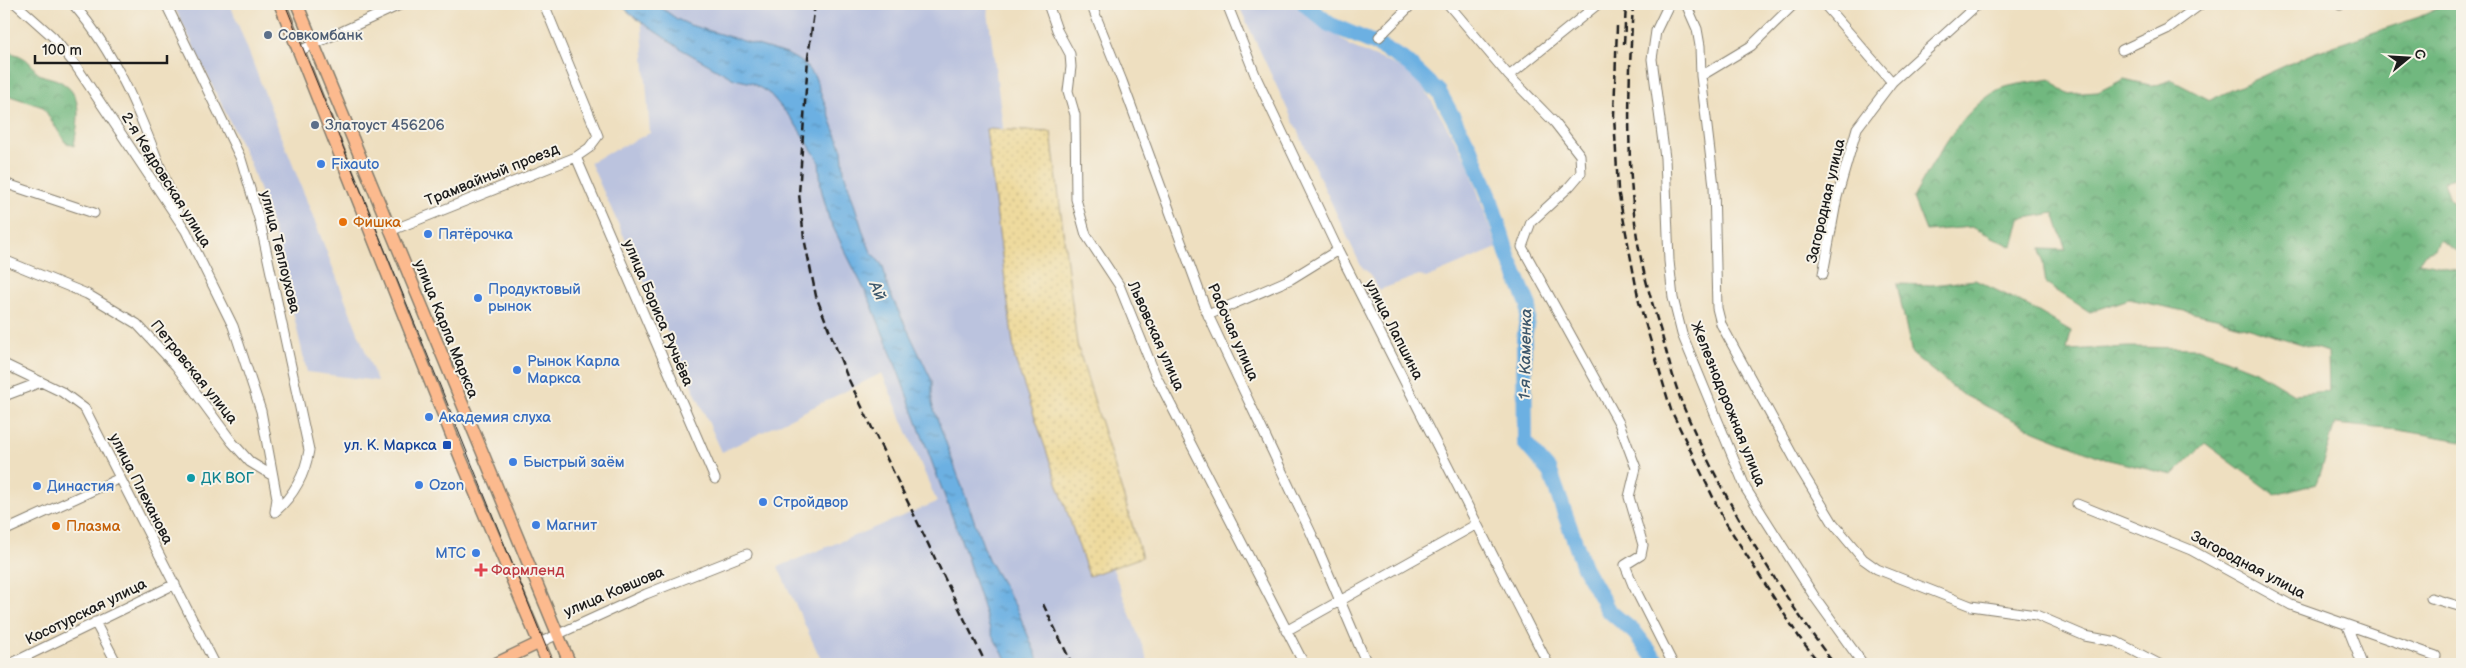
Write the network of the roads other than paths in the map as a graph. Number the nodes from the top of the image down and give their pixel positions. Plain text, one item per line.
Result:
1 (16, 4) edge
2 (72, 4) edge
3 (166, 4) edge
4 (280, 4) edge
5 (297, 4) edge
6 (402, 4) edge
7 (544, 4) edge
8 (1048, 4) edge
9 (1091, 4) edge
10 (1227, 4) edge
11 (1412, 4) edge
12 (1448, 4) edge
13 (1598, 4) edge
14 (1669, 4) edge
15 (1686, 4) edge
16 (1794, 4) edge
17 (1824, 4) edge
18 (1978, 4) edge
19 (2201, 4) edge
20 (1379, 37) dead end
21 (313, 44) junction
22 (2122, 50) dead end
23 (299, 51) junction
24 (1509, 76) junction
25 (1701, 76) junction
26 (1892, 82) junction
27 (576, 157) junction
28 (4, 183) edge
29 (94, 213) dead end
30 (186, 231) junction
31 (390, 231) junction
32 (1338, 250) junction
33 (4, 260) edge
34 (1823, 274) dead end
35 (1208, 316) junction
36 (4, 364) edge
37 (41, 382) junction
38 (4, 396) edge
39 (273, 476) junction
40 (120, 478) junction
41 (715, 479) dead end
42 (2077, 504) dead end
43 (275, 512) joint
44 (1477, 524) junction
45 (4, 531) edge
46 (747, 554) dead end
47 (175, 584) junction
48 (2431, 598) dead end
49 (1341, 602) junction
50 (2462, 607) edge
51 (95, 622) junction
52 (2346, 626) junction
53 (1286, 632) junction
54 (556, 634) junction
55 (538, 643) junction
56 (2436, 656) dead end
57 (10, 664) edge
58 (116, 664) edge
59 (216, 664) edge
60 (495, 664) edge
61 (548, 664) edge
62 (570, 664) edge
63 (1304, 664) edge
64 (1367, 664) edge
65 (1548, 664) edge
66 (1673, 664) edge
67 (1863, 664) edge
68 (2159, 664) edge
69 (2362, 664) edge

1 - 30 street, 2-я Кедровская улица
2 - 30 street
3 - 43 street, улица Теплоухова
4 - 23 main road
5 - 21 main road, улица Карла Маркса
6 - 21 street
7 - 27 street, Трамвайный проезд
8 - 53 street, Львовская улица
9 - 35 street, Рабочая улица
10 - 32 street, улица Лапшина
11 - 20 street
12 - 24 street
13 - 24 street
14 - 67 street, Железнодорожная улица
15 - 25 street, Железнодорожная улица
16 - 25 street
17 - 26 street
18 - 26 street, Загородная улица
19 - 22 street
21 - 23 street
21 - 31 main road, улица Карла Маркса
23 - 55 main road
24 - 66 street
25 - 68 street, Железнодорожная улица
26 - 34 street, Загородная улица
27 - 31 street, Трамвайный проезд
27 - 41 street, улица Бориса Ручьёва
28 - 29 street
30 - 39 street, 2-я Кедровская улица
31 - 54 main road, улица Карла Маркса
32 - 35 street
32 - 44 street, улица Лапшина
33 - 39 street, Петровская улица
35 - 49 street, Рабочая улица
36 - 37 street, улица Плеханова
37 - 38 street
37 - 40 street, улица Плеханова
39 - 43 street, 2-я Кедровская улица
40 - 45 street
40 - 47 street, улица Плеханова
42 - 52 street, Загородная улица
44 - 49 street
44 - 65 street, улица Лапшина
46 - 54 street, улица Ковшова
47 - 51 street, Косотурская улица
47 - 59 street, улица Плеханова
48 - 50 street
49 - 53 street
49 - 64 street, Рабочая улица
51 - 57 street, Косотурская улица
51 - 58 street
52 - 56 street, Загородная улица
52 - 69 street
53 - 63 street, Львовская улица
54 - 55 street, улица Ковшова
54 - 62 main road, улица Карла Маркса
55 - 60 main road, улица Ковшова
55 - 61 main road

